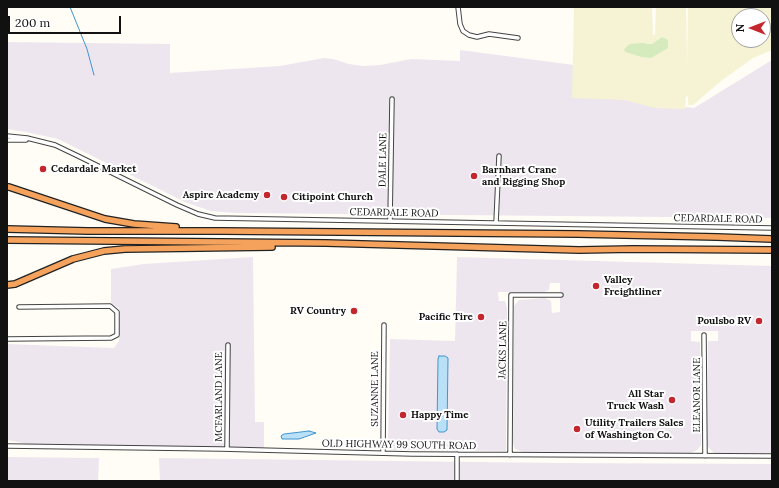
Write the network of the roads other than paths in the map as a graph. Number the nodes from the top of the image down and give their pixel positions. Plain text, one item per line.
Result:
1 (458, 7) edge
2 (518, 38) dead end
3 (392, 99) dead end
4 (7, 136) edge
5 (7, 140) edge
6 (33, 140) junction
7 (498, 156) dead end
8 (8, 187) edge
9 (390, 221) junction
10 (496, 223) junction
11 (772, 228) edge
12 (7, 229) edge
13 (222, 231) junction
14 (772, 239) edge
15 (7, 240) edge
16 (326, 243) junction
17 (772, 250) edge
18 (15, 284) junction
19 (7, 285) edge
20 (7, 289) edge
21 (561, 295) dead end
22 (19, 308) dead end
23 (384, 325) dead end
24 (704, 335) dead end
25 (7, 339) edge
26 (228, 345) dead end
27 (7, 446) edge
28 (227, 449) junction
29 (383, 453) junction
30 (457, 454) junction
31 (510, 455) junction
32 (705, 456) junction
33 (772, 456) edge
34 (457, 481) edge

1 - 2 street
3 - 9 street, DALE LANE
4 - 6 street, CEDARDALE ROAD
5 - 6 street, CEDARDALE ROAD
6 - 9 street, CEDARDALE ROAD
7 - 10 street
8 - 13 highway
9 - 10 street, CEDARDALE ROAD
10 - 11 street, CEDARDALE ROAD
12 - 13 highway
13 - 14 highway
15 - 16 highway
16 - 17 highway
16 - 18 highway
18 - 19 highway
18 - 20 highway
21 - 31 street, JACKS LANE
22 - 25 street
23 - 29 street, SUZANNE LANE
24 - 32 street, ELEANOR LANE
26 - 28 street, MCFARLAND LANE
27 - 28 street, OLD HIGHWAY 99 SOUTH ROAD
28 - 29 street, OLD HIGHWAY 99 SOUTH ROAD
29 - 30 street, OLD HIGHWAY 99 SOUTH ROAD
30 - 31 street, OLD HIGHWAY 99 SOUTH ROAD
30 - 34 street
31 - 32 street, OLD HIGHWAY 99 SOUTH ROAD
32 - 33 street, OLD HIGHWAY 99 SOUTH ROAD

